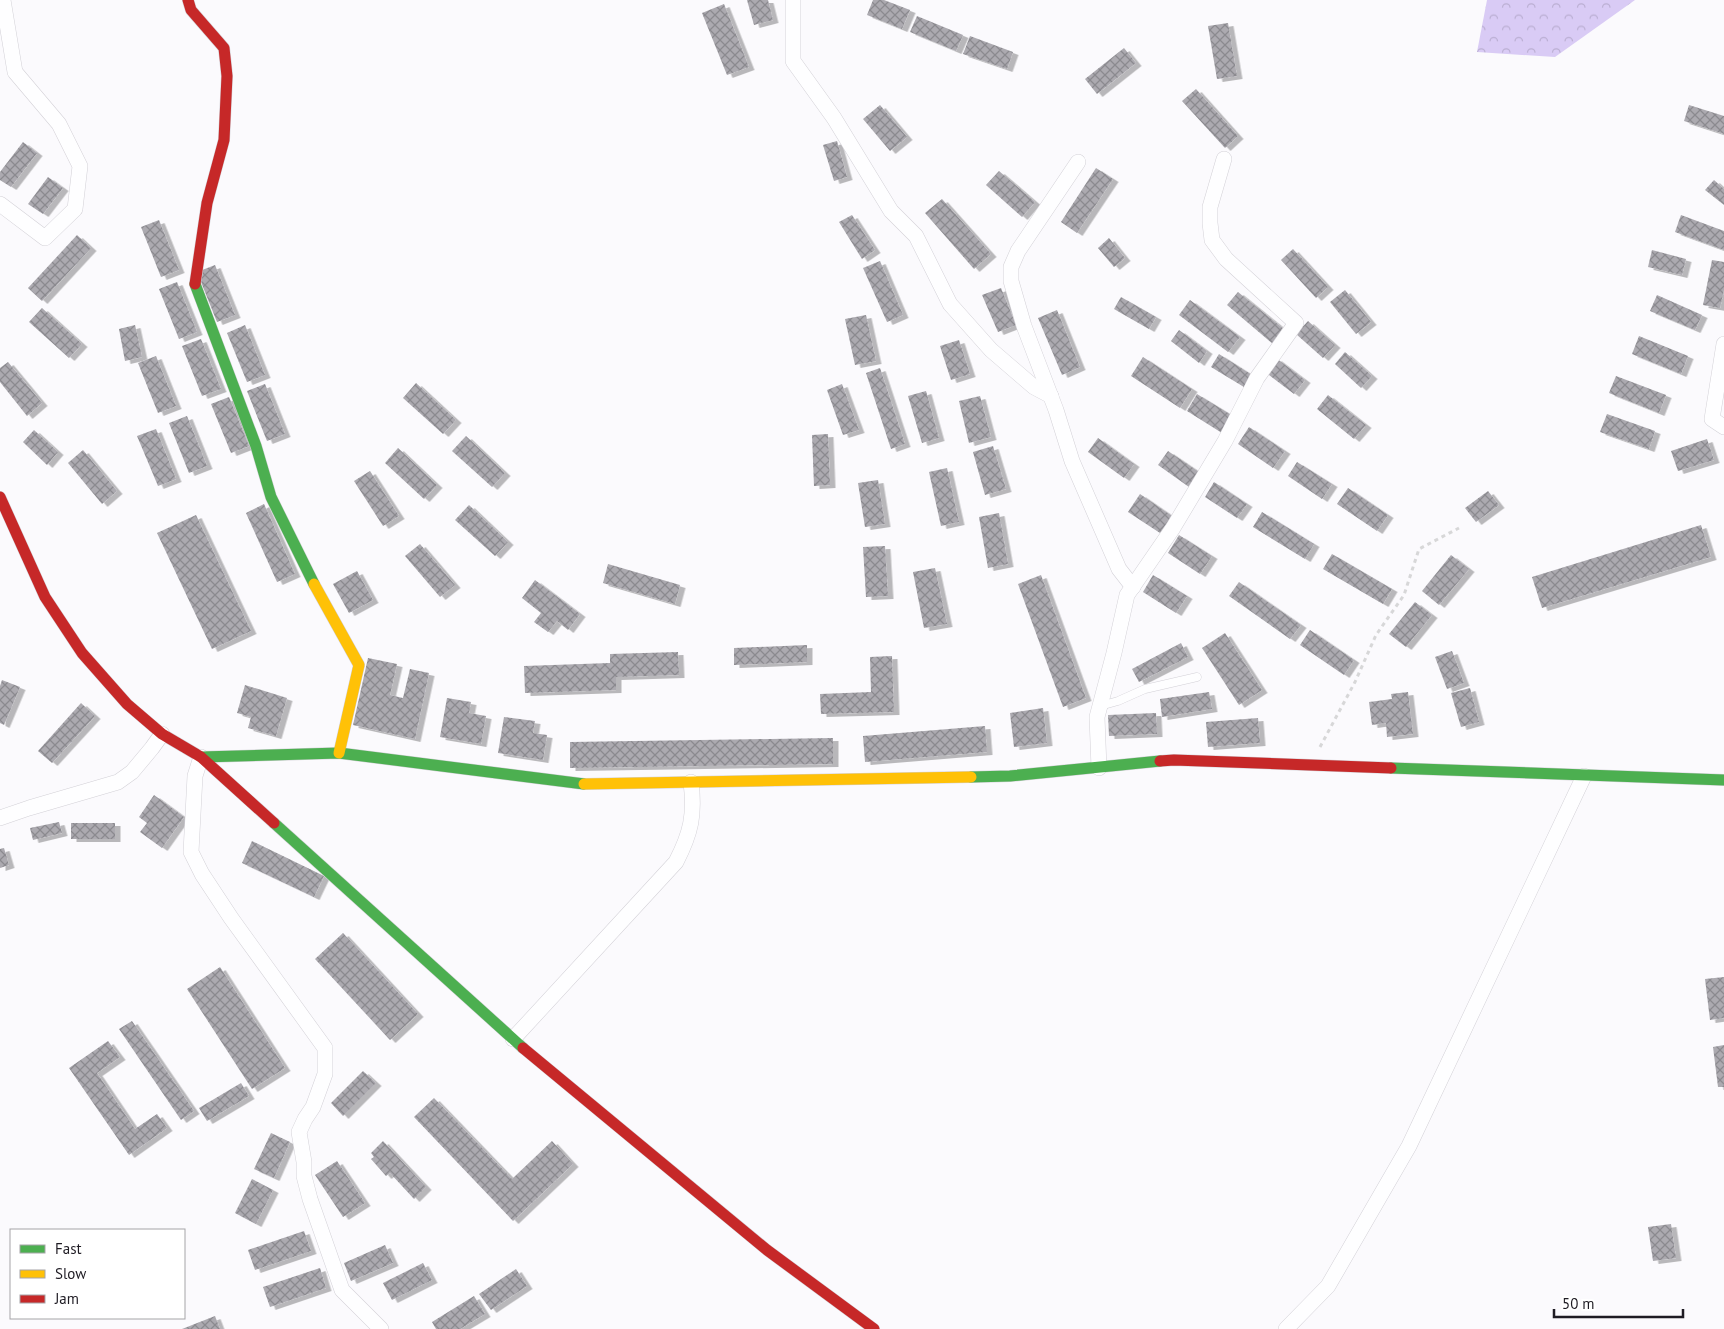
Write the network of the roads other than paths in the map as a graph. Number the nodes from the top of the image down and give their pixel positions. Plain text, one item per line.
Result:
1 (3, 0) edge
2 (188, 0) edge
3 (793, 0) edge
4 (1224, 158) dead end
5 (1078, 162) dead end
6 (0, 204) edge
7 (1724, 344) edge
8 (1051, 396) junction
9 (1724, 428) edge
10 (0, 497) edge
11 (1133, 587) junction
12 (1198, 676) dead end
13 (1100, 706) junction
14 (162, 734) junction
15 (339, 753) junction
16 (201, 757) junction
17 (1099, 768) junction
18 (1584, 776) junction
19 (1724, 780) edge
20 (692, 782) junction
21 (0, 818) edge
22 (513, 1039) junction
23 (381, 1329) edge
24 (874, 1329) edge
25 (1286, 1329) edge

1 - 6 street
2 - 15 street
3 - 8 street
4 - 11 street
5 - 8 street
7 - 9 street
8 - 11 street
10 - 14 street
11 - 13 street
12 - 13 lane
13 - 17 street
14 - 16 street
14 - 21 street
15 - 16 street
15 - 20 street
16 - 22 street
16 - 23 street
17 - 18 street
17 - 20 street
18 - 19 street
18 - 25 street
20 - 22 street
22 - 24 street

